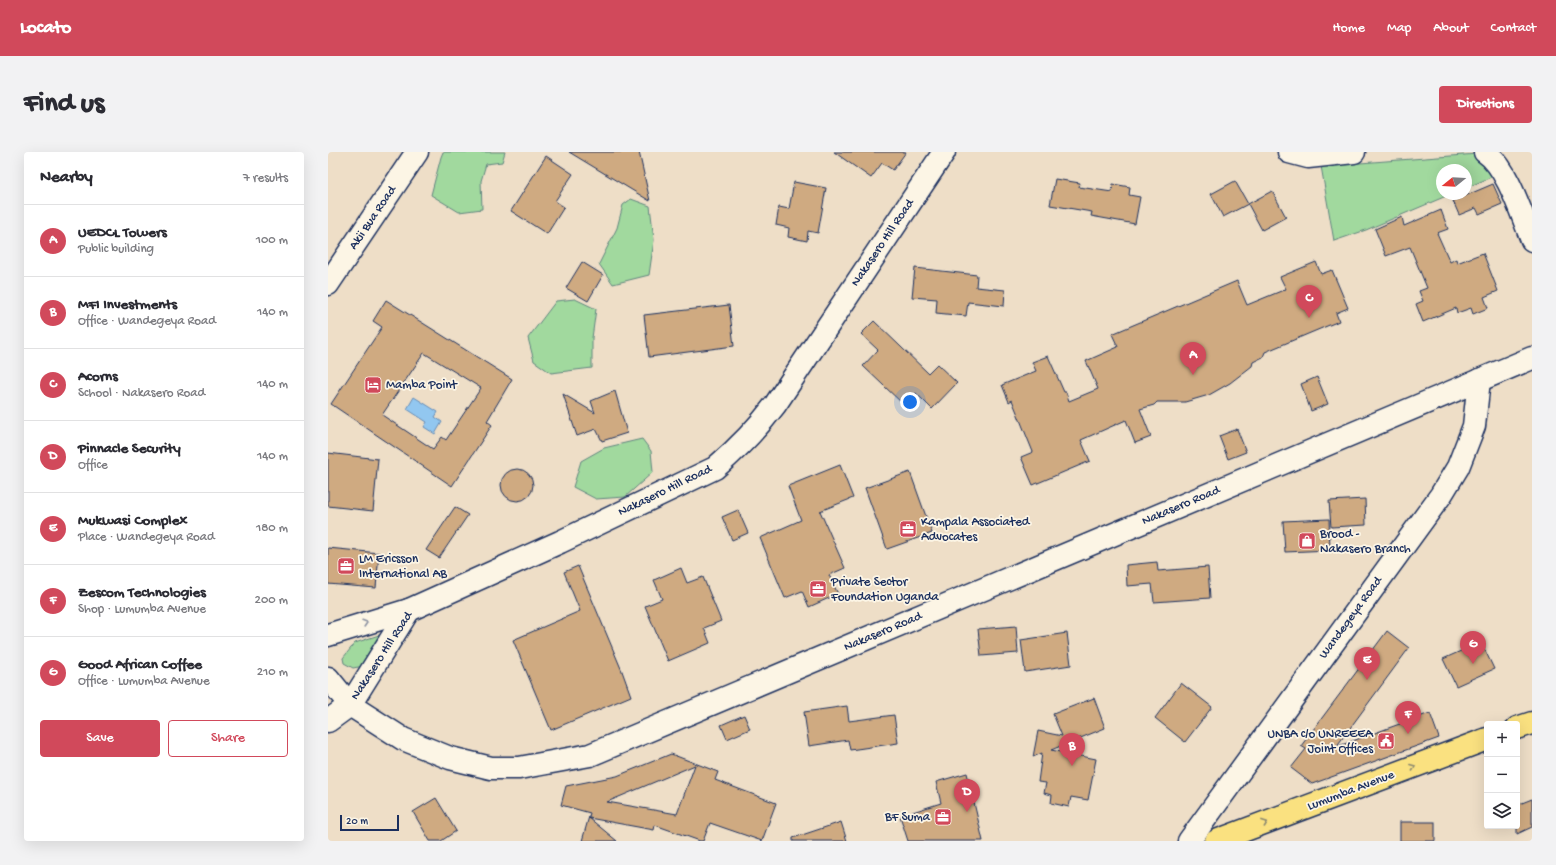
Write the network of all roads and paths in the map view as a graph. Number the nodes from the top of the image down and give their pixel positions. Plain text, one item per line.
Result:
1 (417, 152) edge
2 (944, 152) edge
3 (1289, 152) edge
4 (1354, 152) edge
5 (1485, 152) edge
6 (1532, 240) edge
7 (328, 284) edge
8 (1532, 358) edge
9 (1479, 380) junction
10 (409, 610) junction
11 (328, 635) edge
12 (328, 678) edge
13 (350, 705) junction
14 (328, 721) edge
15 (1532, 723) edge
16 (1520, 727) edge
17 (1484, 740) edge
18 (1189, 841) edge
19 (1216, 841) edge

1 - 7 street, Akii Bua Road
2 - 10 street, Nakasero Hill Road
3 - 4 street
5 - 6 street
8 - 9 street, Nakasero Road
9 - 13 street, Nakasero Road
9 - 18 street, Wandegeya Road
11 -> 10 street
10 - 13 street, Nakasero Hill Road
12 - 13 street, Nakasero Road
13 - 14 street, Nakasero Hill Road
15 - 16 main road
19 -> 17 main road, Lumumba Avenue

